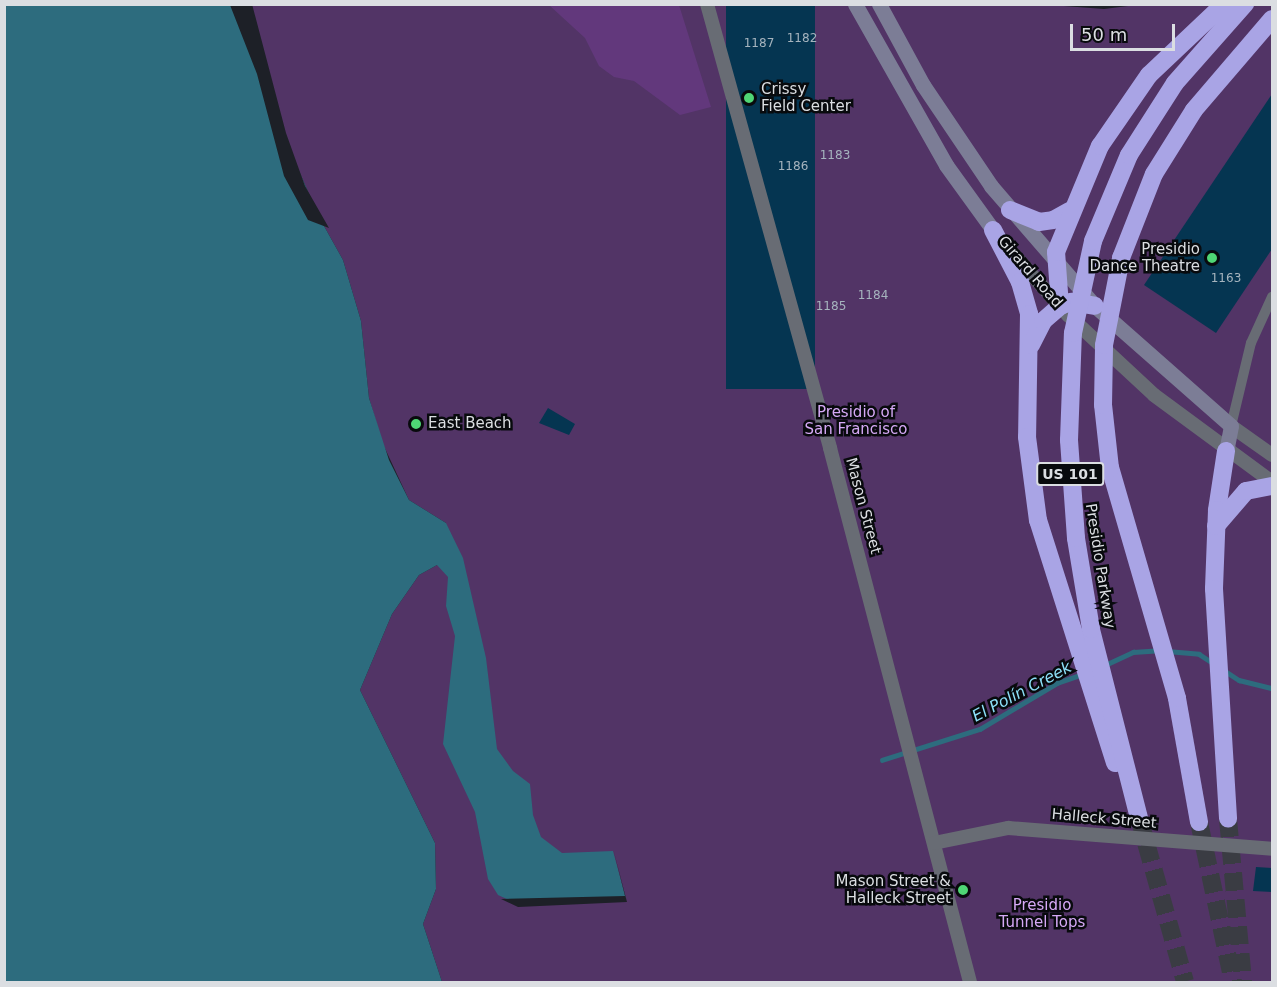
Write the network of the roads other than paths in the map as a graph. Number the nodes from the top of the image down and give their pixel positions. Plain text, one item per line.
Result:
1 (707, 4) edge
2 (855, 4) edge
3 (879, 4) edge
4 (1224, 4) edge
5 (1245, 4) edge
6 (1272, 19) edge
7 (1010, 210) junction
8 (1070, 211) junction
9 (993, 230) junction
10 (1055, 263) junction
11 (1272, 297) edge
12 (1060, 306) junction
13 (1095, 306) junction
14 (1030, 347) junction
15 (1231, 426) junction
16 (1226, 451) junction
17 (1272, 455) edge
18 (1272, 482) edge
19 (1272, 486) edge
20 (1216, 525) junction
21 (1105, 708) junction
22 (1139, 818) tunnel mouth
23 (1228, 819) tunnel mouth
24 (1200, 822) tunnel mouth
25 (934, 843) junction
26 (1272, 849) edge
27 (970, 982) edge

1 - 25 street, Mason Street
2 - 9 main road, Girard Road
3 - 7 main road, Girard Road
4 - 8 highway
5 - 21 highway, Presidio Parkway / US 101
6 - 24 highway, Presidio Parkway / US 101
7 - 8 highway
7 - 10 main road, Girard Road
8 - 10 highway
9 - 12 street, Girard Road
9 - 14 highway
10 - 12 highway
10 - 13 main road, Girard Road
11 - 15 street
12 - 13 highway
12 - 14 highway
12 - 16 street, Girard Road
13 - 15 main road, Girard Road
14 - 21 highway
15 - 16 main road
15 - 17 street, Girard Road
16 - 18 street, Girard Road
16 - 20 highway
19 - 20 highway
20 - 23 highway
21 - 22 highway, Presidio Parkway / US 101
25 - 26 street, Halleck Street
25 - 27 street, Mason Street

